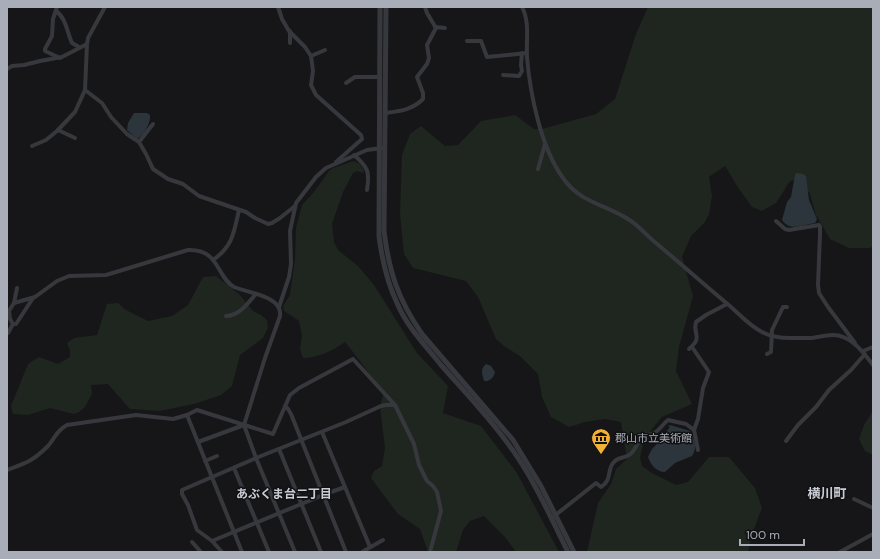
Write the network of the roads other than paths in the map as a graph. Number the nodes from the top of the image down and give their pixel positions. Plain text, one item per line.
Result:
1 (106, 7) edge
2 (278, 7) edge
3 (380, 7) edge
4 (386, 7) edge
5 (425, 7) edge
6 (522, 7) edge
7 (56, 9) edge
8 (435, 27) junction
9 (445, 28) dead end
10 (290, 31) junction
11 (468, 41) dead end
12 (290, 43) dead end
13 (87, 44) junction
14 (79, 47) junction
15 (325, 50) dead end
16 (525, 53) junction
17 (311, 56) junction
18 (60, 58) junction
19 (7, 69) edge
20 (503, 75) dead end
21 (380, 77) junction
22 (346, 84) dead end
23 (85, 90) junction
24 (385, 114) junction
25 (153, 124) dead end
26 (58, 130) junction
27 (75, 138) dead end
28 (139, 142) junction
29 (545, 144) junction
30 (32, 146) dead end
31 (382, 148) junction
32 (354, 156) junction
33 (336, 164) junction
34 (538, 169) dead end
35 (367, 190) dead end
36 (295, 206) junction
37 (239, 210) junction
38 (776, 221) dead end
39 (214, 260) junction
40 (16, 288) dead end
41 (256, 294) junction
42 (33, 298) junction
43 (14, 303) junction
44 (727, 304) junction
45 (279, 307) junction
46 (787, 307) dead end
47 (8, 312) edge
48 (226, 316) dead end
49 (13, 324) junction
50 (8, 333) dead end
51 (771, 336) junction
52 (857, 345) junction
53 (873, 347) edge
54 (864, 353) junction
55 (767, 354) dead end
56 (873, 365) edge
57 (395, 405) junction
58 (285, 406) junction
59 (187, 415) junction
60 (244, 425) junction
61 (694, 430) junction
62 (322, 432) junction
63 (301, 440) junction
64 (786, 441) dead end
65 (198, 442) junction
66 (279, 449) junction
67 (698, 450) dead end
68 (217, 456) dead end
69 (256, 458) junction
70 (205, 460) junction
71 (234, 468) junction
72 (7, 470) edge
73 (211, 477) junction
74 (345, 487) junction
75 (323, 495) junction
76 (854, 499) dead end
77 (301, 504) junction
78 (873, 508) edge
79 (279, 514) junction
80 (553, 517) junction
81 (257, 522) junction
82 (234, 532) junction
83 (873, 534) edge
84 (383, 540) dead end
85 (212, 541) junction
86 (192, 542) dead end
87 (370, 547) junction
88 (201, 552) edge
89 (222, 552) edge
90 (242, 552) edge
91 (269, 552) edge
92 (295, 552) edge
93 (320, 552) edge
94 (346, 552) edge
95 (362, 552) edge
96 (430, 552) edge
97 (568, 552) edge
98 (574, 552) edge
99 (840, 552) edge

1 - 13 street
2 - 10 street
3 - 21 street
4 - 24 street
5 - 8 street
6 - 16 street
7 - 14 street
7 - 18 street
8 - 9 street
8 - 24 street
10 - 12 street
10 - 17 street
11 - 16 street
13 - 14 street
13 - 23 street
14 - 18 street
15 - 17 street
16 - 20 street
16 - 29 street
17 - 33 street
18 - 19 street
21 - 22 street
21 - 31 street
23 - 26 street
23 - 28 street
24 - 31 street
25 - 28 street
26 - 27 street
26 - 30 street
28 - 37 street
29 - 34 street
29 - 44 street
31 - 32 street
31 - 80 street
32 - 33 street
32 - 35 street
33 - 36 street
36 - 37 street
36 - 45 street
37 - 39 street
38 - 52 street
39 - 41 street
39 - 42 street
40 - 43 street
41 - 45 street
41 - 48 street
42 - 43 street
42 - 49 street
43 - 47 street
44 - 51 street
44 - 61 street
45 - 60 street
46 - 51 street
47 - 49 street
49 - 50 street
51 - 52 street
51 - 55 street
52 - 54 street
53 - 54 street
54 - 56 street
54 - 64 street
57 - 58 street
57 - 62 street
57 - 96 street
58 - 60 street
58 - 63 street
59 - 60 street
59 - 65 street
59 - 72 street
60 - 65 street
60 - 69 street
61 - 67 street
61 - 80 street
62 - 63 street
62 - 74 street
63 - 66 street
63 - 75 street
65 - 70 street
66 - 69 street
66 - 77 street
68 - 70 street
69 - 71 street
69 - 79 street
70 - 73 street
71 - 73 street
71 - 81 street
73 - 82 street
73 - 85 street
74 - 75 street
74 - 87 street
75 - 77 street
75 - 94 street
76 - 78 street
77 - 79 street
77 - 93 street
79 - 81 street
79 - 92 street
80 - 97 street
80 - 98 street
81 - 82 street
81 - 91 street
82 - 85 street
82 - 90 street
83 - 99 street
84 - 87 street
85 - 89 street
86 - 88 street
87 - 95 street

